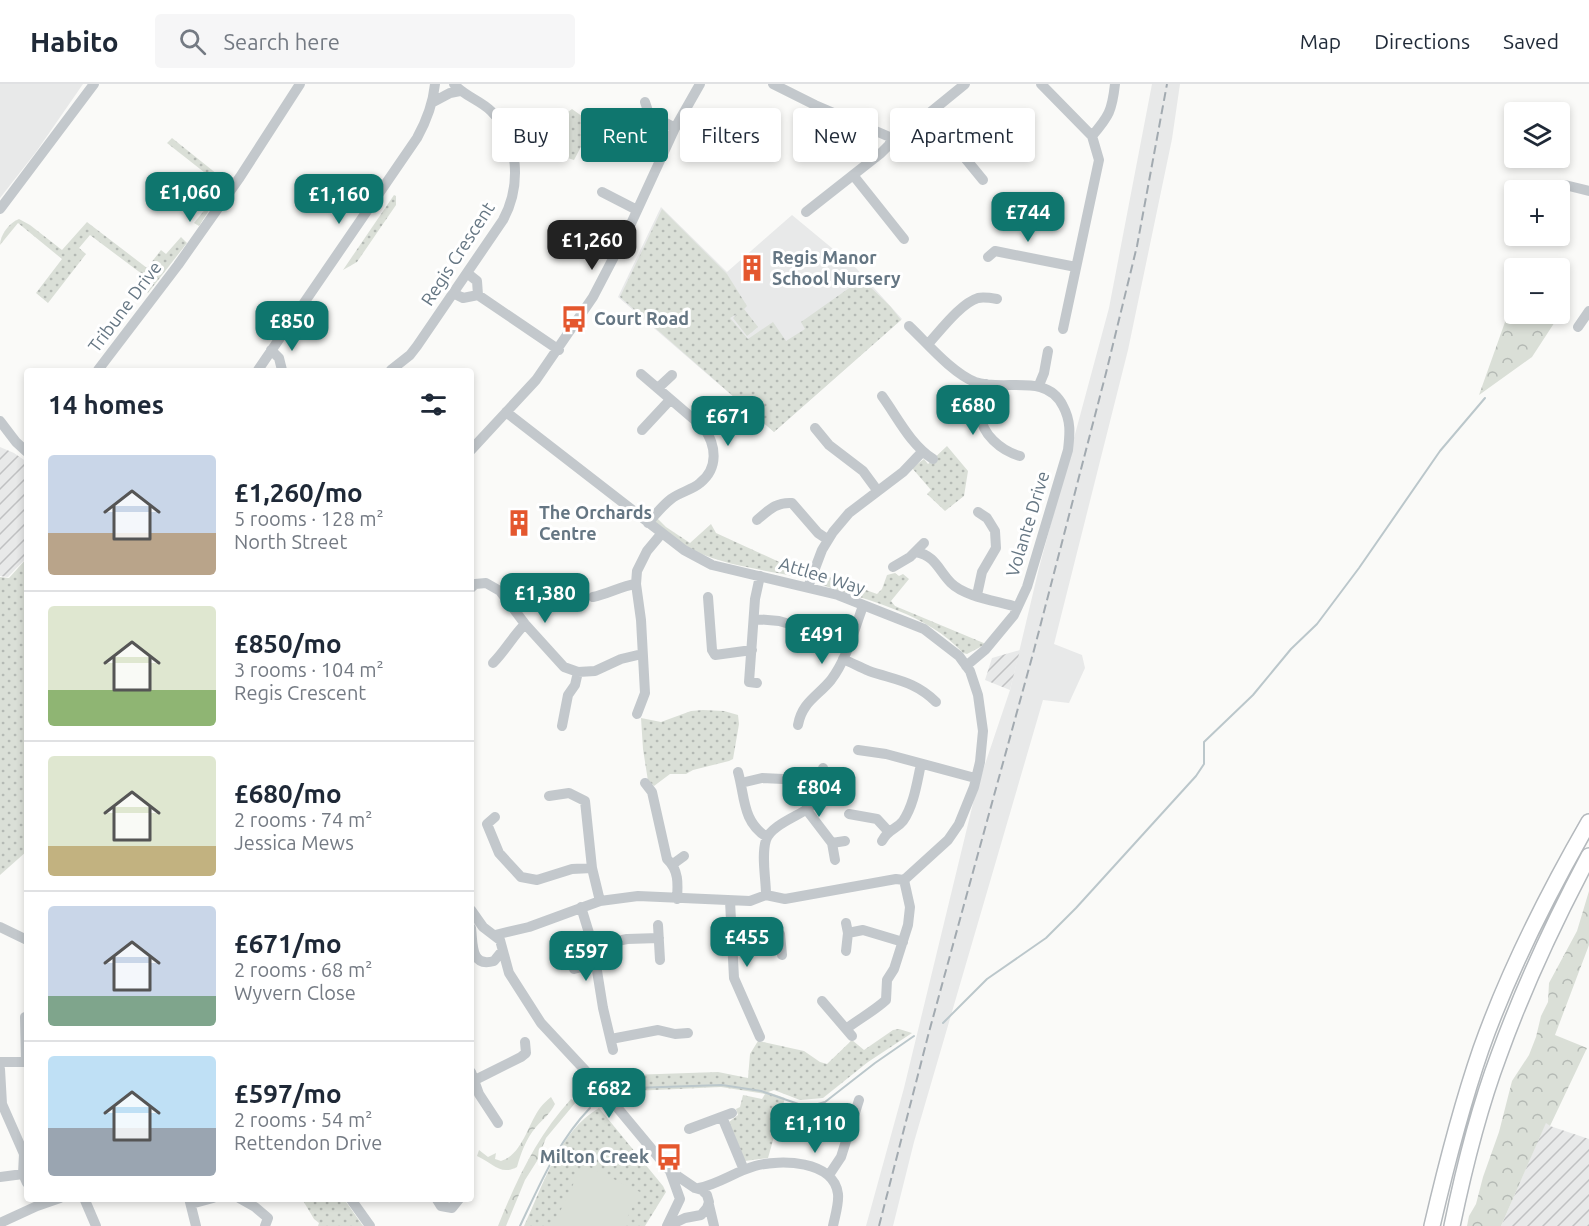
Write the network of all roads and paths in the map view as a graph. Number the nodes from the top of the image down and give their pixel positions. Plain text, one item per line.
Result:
1 (94, 84) edge
2 (300, 84) edge
3 (435, 84) edge
4 (700, 84) edge
5 (773, 84) edge
6 (965, 84) edge
7 (1041, 84) edge
8 (1115, 84) edge
9 (457, 87) edge
10 (433, 102) junction
11 (645, 102) dead end
12 (936, 108) edge
13 (675, 128) junction
14 (1092, 136) junction
15 (890, 137) edge
16 (890, 141) edge
17 (968, 162) edge
18 (853, 175) junction
19 (983, 180) dead end
20 (1570, 186) edge
21 (1589, 191) edge
22 (601, 192) dead end
23 (0, 209) edge
24 (638, 210) junction
25 (806, 212) dead end
26 (904, 239) dead end
27 (988, 257) dead end
28 (1076, 267) junction
29 (467, 273) junction
30 (453, 293) junction
31 (478, 295) junction
32 (997, 299) dead end
33 (1589, 311) edge
34 (909, 326) dead end
35 (1578, 327) dead end
36 (1063, 329) dead end
37 (928, 344) junction
38 (271, 350) junction
39 (558, 350) junction
40 (1048, 351) dead end
41 (100, 368) edge
42 (259, 368) edge
43 (282, 368) edge
44 (394, 368) edge
45 (641, 374) dead end
46 (672, 375) dead end
47 (986, 384) junction
48 (1039, 386) junction
49 (658, 388) junction
50 (882, 396) dead end
51 (670, 400) junction
52 (506, 412) junction
53 (0, 421) edge
54 (815, 428) dead end
55 (642, 430) dead end
56 (474, 447) edge
57 (24, 449) edge
58 (922, 452) junction
59 (1020, 456) dead end
60 (933, 459) dead end
61 (877, 490) junction
62 (978, 512) dead end
63 (757, 520) dead end
64 (648, 523) junction
65 (662, 533) junction
66 (827, 539) junction
67 (924, 543) dead end
68 (916, 552) junction
69 (893, 567) dead end
70 (760, 576) junction
71 (636, 584) junction
72 (474, 585) edge
73 (808, 587) junction
74 (977, 596) junction
75 (593, 597) dead end
76 (708, 597) dead end
77 (863, 606) junction
78 (1017, 607) junction
79 (755, 619) junction
80 (525, 624) junction
81 (803, 636) dead end
82 (752, 650) junction
83 (642, 654) junction
84 (843, 659) junction
85 (493, 663) dead end
86 (966, 666) junction
87 (578, 672) junction
88 (757, 683) dead end
89 (936, 702) dead end
90 (637, 714) dead end
91 (798, 725) dead end
92 (562, 726) dead end
93 (871, 739) dead end
94 (921, 764) junction
95 (823, 768) dead end
96 (975, 778) junction
97 (783, 779) dead end
98 (645, 783) dead end
99 (563, 805) dead end
100 (806, 809) junction
101 (849, 814) dead end
102 (1589, 822) edge
103 (487, 823) dead end
104 (767, 837) junction
105 (845, 842) dead end
106 (832, 843) junction
107 (684, 856) dead end
108 (1589, 856) edge
109 (834, 860) dead end
110 (673, 864) junction
111 (592, 868) junction
112 (904, 880) junction
113 (766, 895) junction
114 (676, 899) junction
115 (600, 901) junction
116 (730, 901) junction
117 (581, 907) junction
118 (474, 916) edge
119 (658, 925) dead end
120 (0, 927) edge
121 (529, 927) junction
122 (492, 934) junction
123 (658, 938) junction
124 (24, 939) edge
125 (474, 942) edge
126 (903, 942) junction
127 (593, 946) junction
128 (732, 948) junction
129 (502, 950) junction
130 (846, 951) dead end
131 (474, 956) edge
132 (782, 956) dead end
133 (660, 960) dead end
134 (474, 963) edge
135 (487, 963) junction
136 (597, 963) junction
137 (574, 969) dead end
138 (509, 973) junction
139 (822, 1001) dead end
140 (759, 1007) dead end
141 (748, 1012) junction
142 (688, 1033) dead end
143 (759, 1037) dead end
144 (525, 1042) dead end
145 (0, 1062) edge
146 (24, 1062) edge
147 (0, 1069) edge
148 (474, 1076) edge
149 (474, 1079) edge
150 (859, 1100) dead end
151 (1, 1104) edge
152 (498, 1123) dead end
153 (688, 1129) dead end
154 (24, 1149) edge
155 (744, 1170) junction
156 (670, 1171) junction
157 (829, 1175) junction
158 (731, 1176) junction
159 (0, 1177) edge
160 (24, 1179) edge
161 (697, 1188) junction
162 (680, 1200) junction
163 (35, 1202) edge
164 (86, 1202) edge
165 (190, 1202) edge
166 (246, 1202) edge
167 (353, 1202) edge
168 (438, 1202) edge
169 (457, 1202) edge
170 (709, 1204) junction
171 (695, 1216) junction
172 (0, 1223) edge
173 (96, 1226) edge
174 (196, 1226) edge
175 (265, 1226) edge
176 (370, 1226) edge
177 (668, 1226) edge
178 (709, 1226) edge
179 (714, 1226) edge
180 (833, 1226) edge
181 (1432, 1226) edge
182 (1452, 1226) edge

1 - 23 street
2 - 41 street, Tribune Drive
3 - 10 street
4 - 13 street
5 - 15 street
6 - 12 street
7 - 14 street
8 - 14 street
9 - 10 street, Regis Crescent
9 - 29 street, Regis Crescent
10 - 38 street
11 - 13 street
13 - 24 street
14 - 28 street
16 - 18 street
17 - 19 street
18 - 25 street
18 - 26 street
20 - 21 street
22 - 24 street
24 - 39 street
27 - 28 street
28 - 36 street
29 - 30 street, Regis Crescent
29 - 31 street
30 - 31 street
30 - 44 street, Regis Crescent
31 - 39 street
32 - 37 street
33 - 35 street
34 - 37 street
37 - 47 street
38 - 42 street
38 - 43 street
39 - 52 street
40 - 48 street
45 - 49 street
46 - 49 street
47 - 48 street
47 - 59 street
48 - 78 street, Volante Drive
49 - 51 street
50 - 58 street
51 - 55 street
51 - 64 street
52 - 56 street
52 - 64 street, Attlee Way
53 - 57 street
54 - 61 street
58 - 60 street
58 - 61 street
61 - 66 street
62 - 74 street
63 - 66 street
64 - 65 street, Attlee Way
65 - 70 street, Attlee Way
65 - 71 street
66 - 73 street
67 - 68 street
68 - 69 street
68 - 74 street
70 - 73 street, Attlee Way
70 - 79 street
71 - 75 street
71 - 83 street
72 - 80 street
73 - 77 street, Attlee Way
74 - 78 street
76 - 82 street
77 - 84 street
77 - 86 street, Attlee Way
78 - 86 street, Volante Drive
79 - 81 street
79 - 82 street
80 - 85 street
80 - 87 street
82 - 88 street
83 - 87 street
83 - 90 street
84 - 89 street
84 - 91 street
86 - 96 street, Attlee Way
87 - 92 street
93 - 94 street
94 - 96 street
94 - 101 street
95 - 100 street
96 - 112 street, Attlee Way
97 - 104 street
98 - 110 street
99 - 111 street
100 - 104 street
100 - 106 street
102 - 181 highway
103 - 111 street
104 - 113 street
105 - 106 street
106 - 109 street
107 - 110 street
108 - 182 highway
110 - 114 street
111 - 115 street
112 - 113 street
112 - 126 street
113 - 116 street
114 - 115 street
114 - 116 street
115 - 117 street
116 - 128 street
117 - 121 street
117 - 127 street
118 - 122 street
119 - 123 street
120 - 124 street
121 - 122 street
121 - 129 street
122 - 125 street
122 - 129 street
123 - 127 street
123 - 133 street
126 - 130 street
126 - 139 street
127 - 136 street
128 - 132 street
128 - 141 street
129 - 135 street
129 - 138 street
131 - 135 street
134 - 135 street
135 - 138 street
136 - 137 street
136 - 142 street
138 - 156 street
140 - 141 street
141 - 143 street
144 - 148 street
145 - 146 street
147 - 151 street
149 - 152 street
150 - 157 street
151 - 154 street
153 - 155 street
155 - 157 street
155 - 158 street
156 - 161 street
156 - 162 street
157 - 180 street
158 - 161 street
158 - 170 street
159 - 160 street
161 - 162 street
161 - 170 street
162 - 171 street
162 - 177 street
163 - 172 street
164 - 173 street
165 - 174 street
166 - 175 street
167 - 176 street
168 - 169 street
170 - 171 street
170 - 179 street
171 - 177 street
171 - 178 street

